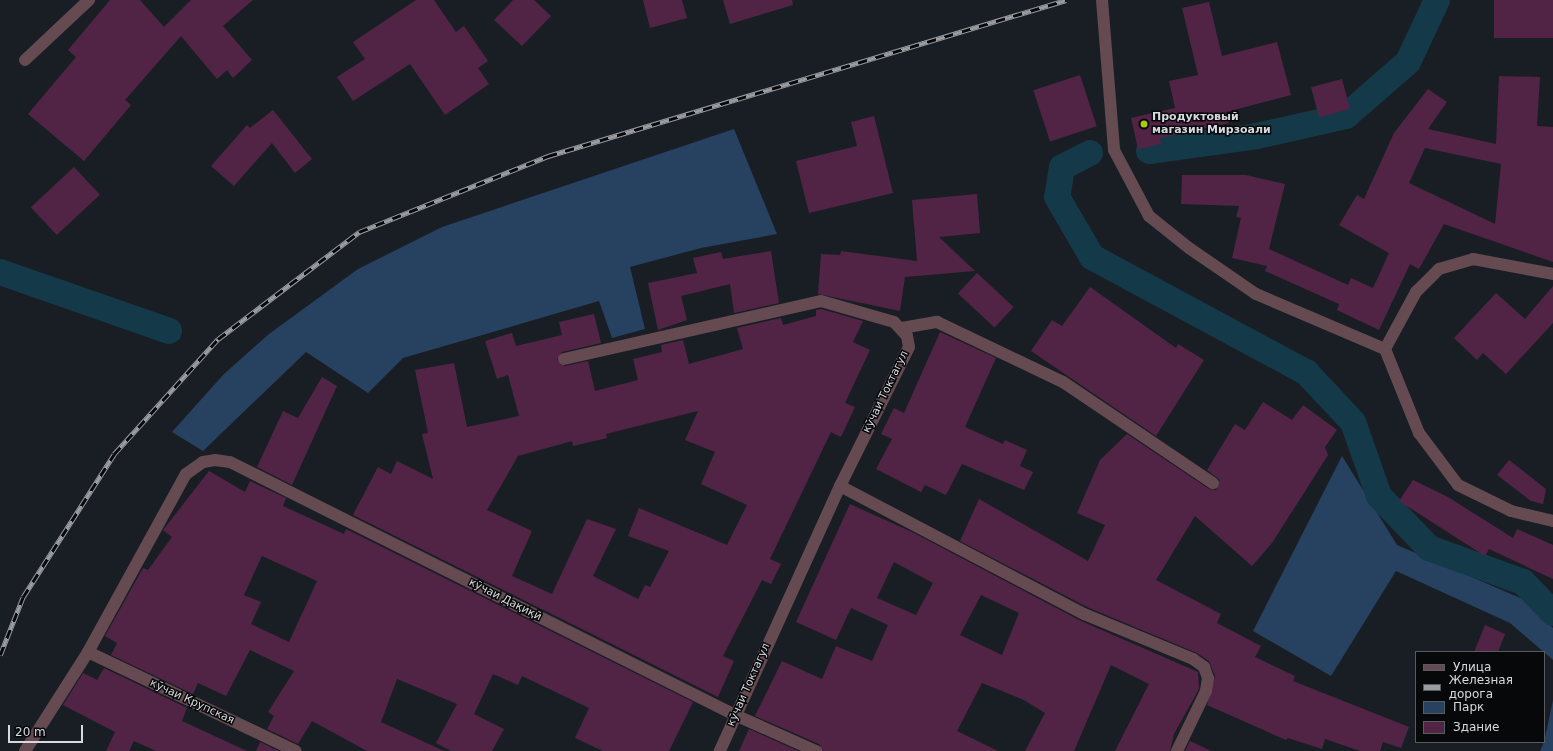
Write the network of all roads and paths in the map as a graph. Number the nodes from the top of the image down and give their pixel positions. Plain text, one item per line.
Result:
1 (89, 0) edge
2 (1102, 0) edge
3 (25, 60) dead end
4 (1553, 274) edge
5 (902, 328) junction
6 (1385, 348) junction
7 (564, 359) dead end
8 (1213, 483) dead end
9 (840, 486) junction
10 (1553, 521) edge
11 (88, 652) junction
12 (735, 715) junction
13 (25, 751) edge
14 (296, 751) edge
15 (720, 751) edge
16 (816, 751) edge
17 (1177, 751) edge

1 - 3 street
2 - 6 street
4 - 6 street
5 - 7 street
5 - 8 street
5 - 9 street, кӯчаи Токтагул
6 - 10 street
9 - 12 street, кӯчаи Токтагул
9 - 17 street
11 - 12 street, кӯчаи Дақиқӣ
11 - 13 street
11 - 14 street, кӯчаи Крупская
12 - 15 street, кӯчаи Токтагул
12 - 16 street, кӯчаи Дақиқӣ

